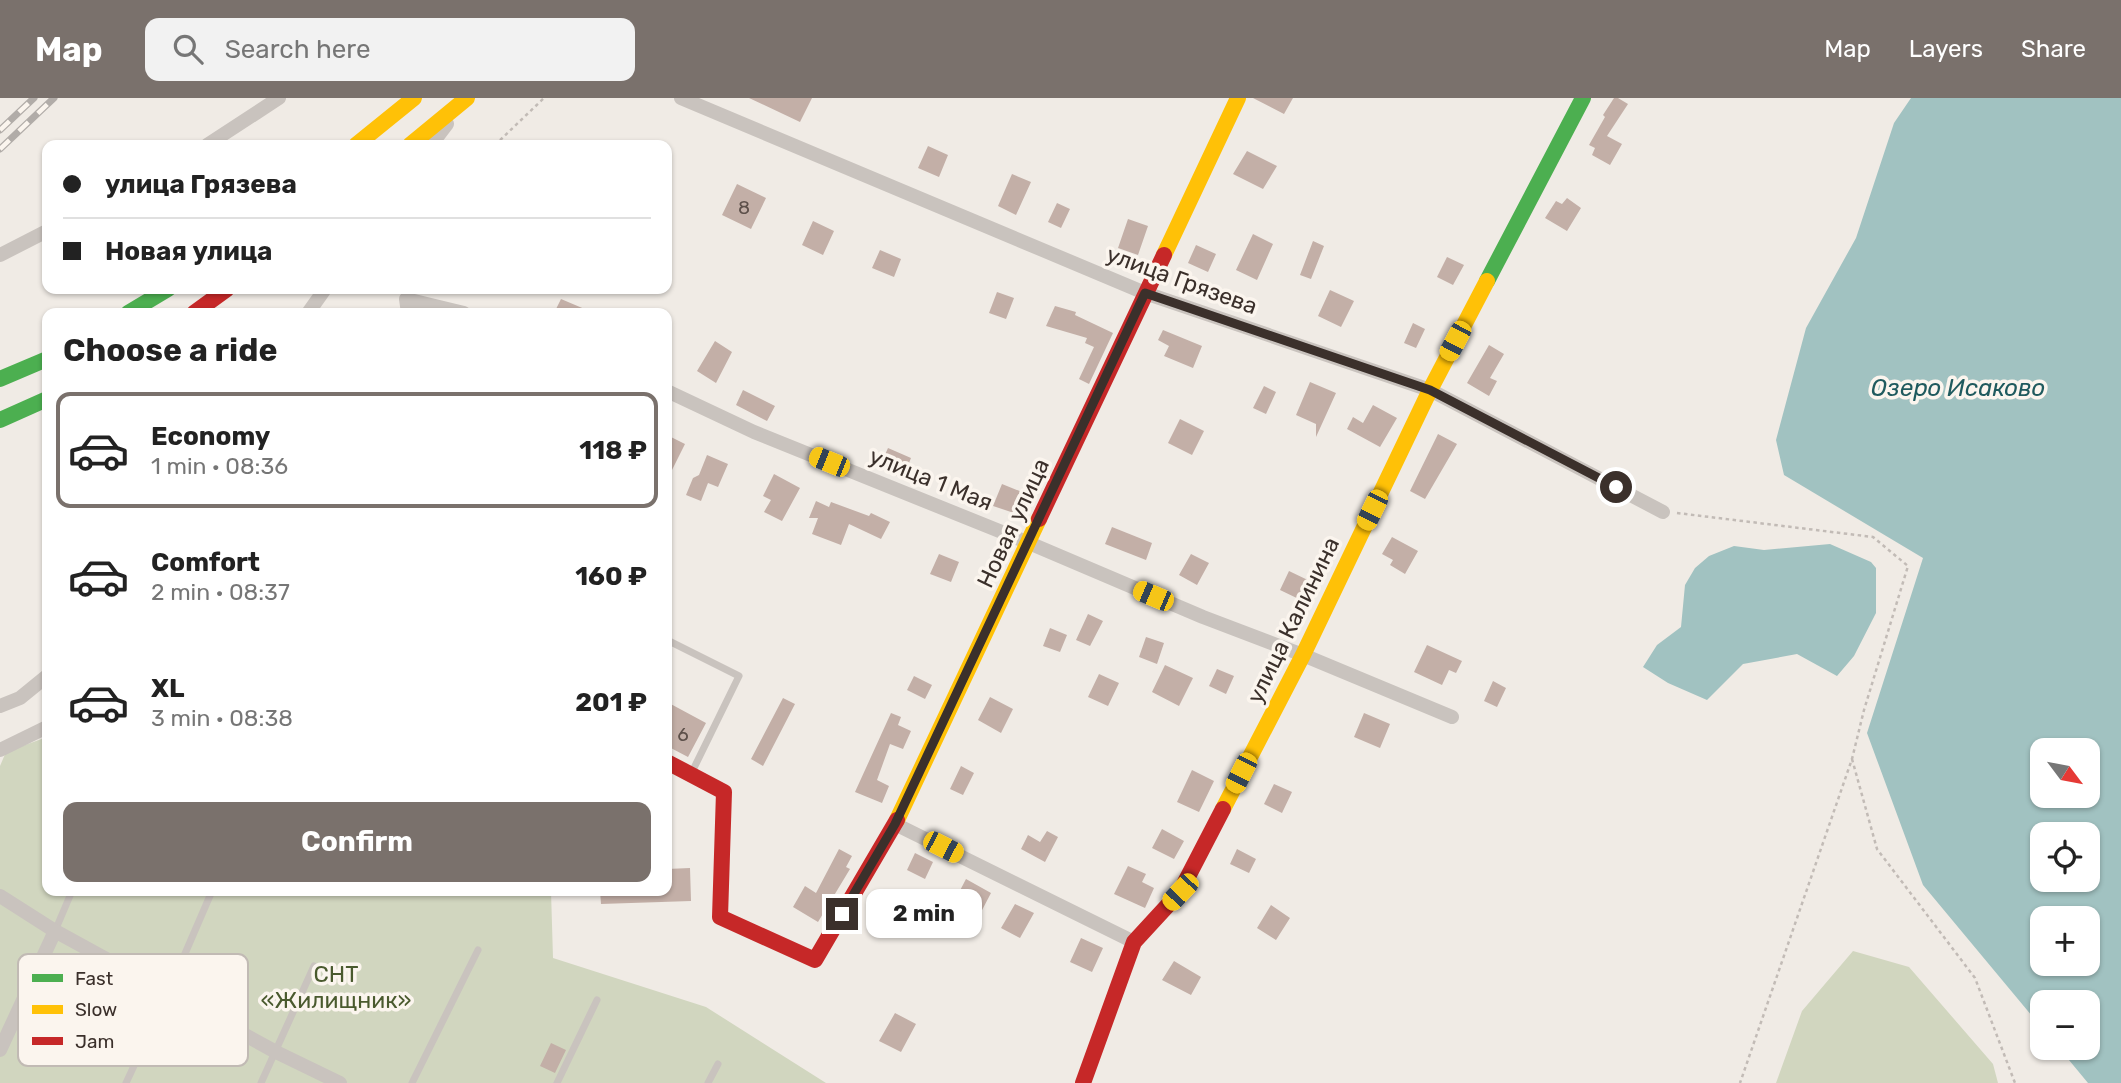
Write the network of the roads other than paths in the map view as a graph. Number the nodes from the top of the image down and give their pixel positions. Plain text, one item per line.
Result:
1 (279, 98) edge
2 (414, 98) edge
3 (681, 98) edge
4 (1238, 98) edge
5 (1583, 98) edge
6 (466, 99) edge
7 (215, 140) edge
8 (362, 140) edge
9 (416, 140) edge
10 (435, 140) edge
11 (42, 234) edge
12 (0, 255) edge
13 (1145, 293) junction
14 (160, 294) edge
15 (220, 294) edge
16 (136, 308) edge
17 (201, 308) edge
18 (42, 361) edge
19 (0, 379) edge
20 (1430, 390) junction
21 (672, 393) edge
22 (42, 401) edge
23 (0, 421) edge
24 (1663, 512) road end
25 (1029, 543) junction
26 (672, 642) edge
27 (1303, 655) junction
28 (42, 681) edge
29 (0, 706) edge
30 (1452, 717) dead end
31 (42, 729) edge
32 (0, 750) edge
33 (672, 768) edge
34 (691, 774) junction
35 (895, 824) junction
36 (0, 896) edge
37 (70, 896) edge
38 (210, 896) edge
39 (55, 931) junction
40 (1134, 942) junction
41 (478, 950) dead end
42 (44, 954) edge
43 (97, 954) edge
44 (185, 954) edge
45 (314, 966) dead end
46 (597, 1000) dead end
47 (18, 1012) edge
48 (248, 1037) edge
49 (0, 1051) edge
50 (276, 1052) junction
51 (719, 1064) dead end
52 (134, 1066) edge
53 (126, 1083) edge
54 (261, 1083) edge
55 (340, 1083) edge
56 (412, 1083) edge
57 (557, 1083) edge
58 (708, 1083) edge
59 (1083, 1083) edge

1 - 7 street
2 - 8 street
3 - 13 street, улица Грязева
4 - 13 street, Новая улица
5 - 20 street, улица Калинина
6 - 9 street
6 - 10 street
11 - 12 street
13 - 20 street, улица Грязева
13 - 25 street, Новая улица
14 - 16 street
15 - 17 street
18 - 19 street
20 - 24 street, улица Грязева
20 - 27 street, улица Калинина
21 - 25 street, улица 1 Мая
22 - 23 street
25 - 27 street, улица 1 Мая
25 - 35 street, Новая улица
26 - 34 lane
27 - 30 street, улица 1 Мая
27 - 40 street, улица Калинина
28 - 29 street
31 - 32 street
33 - 34 street
34 - 35 street, Новая улица
35 - 40 street
36 - 39 street
37 - 39 lane
38 - 44 lane
39 - 42 street
39 - 43 street
40 - 59 street, улица Калинина
41 - 56 lane
45 - 50 lane
46 - 57 lane
47 - 49 street
48 - 50 street
50 - 54 lane
50 - 55 street
51 - 58 lane
52 - 53 lane

